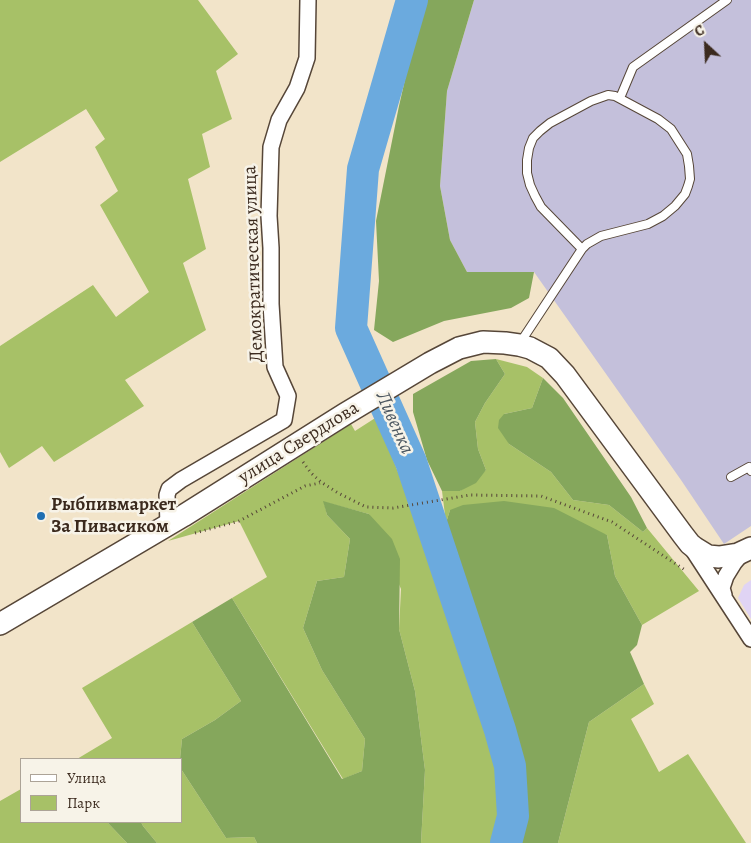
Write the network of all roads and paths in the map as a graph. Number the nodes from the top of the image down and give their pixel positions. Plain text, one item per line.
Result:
1 (308, 0) edge
2 (727, 0) edge
3 (620, 98) junction
4 (582, 249) junction
5 (519, 345) junction
6 (300, 456) dead end
7 (751, 470) edge
8 (731, 477) dead end
9 (321, 482) junction
10 (168, 525) junction
11 (194, 533) dead end
12 (696, 549) junction
13 (747, 550) edge
14 (686, 570) dead end
15 (724, 595) junction
16 (0, 624) edge
17 (751, 639) edge

1 - 10 street, Демократическая улица
2 - 3 lane
3 - 4 lane
3 - 4 lane
4 - 5 lane
5 - 10 street, улица Свердлова
5 - 12 street, улица Свердлова
6 - 9 path
7 - 8 lane
9 - 11 path
9 - 14 path
10 - 16 street, улица Свердлова
12 - 13 street
12 - 15 street
13 - 15 street
15 - 17 street

